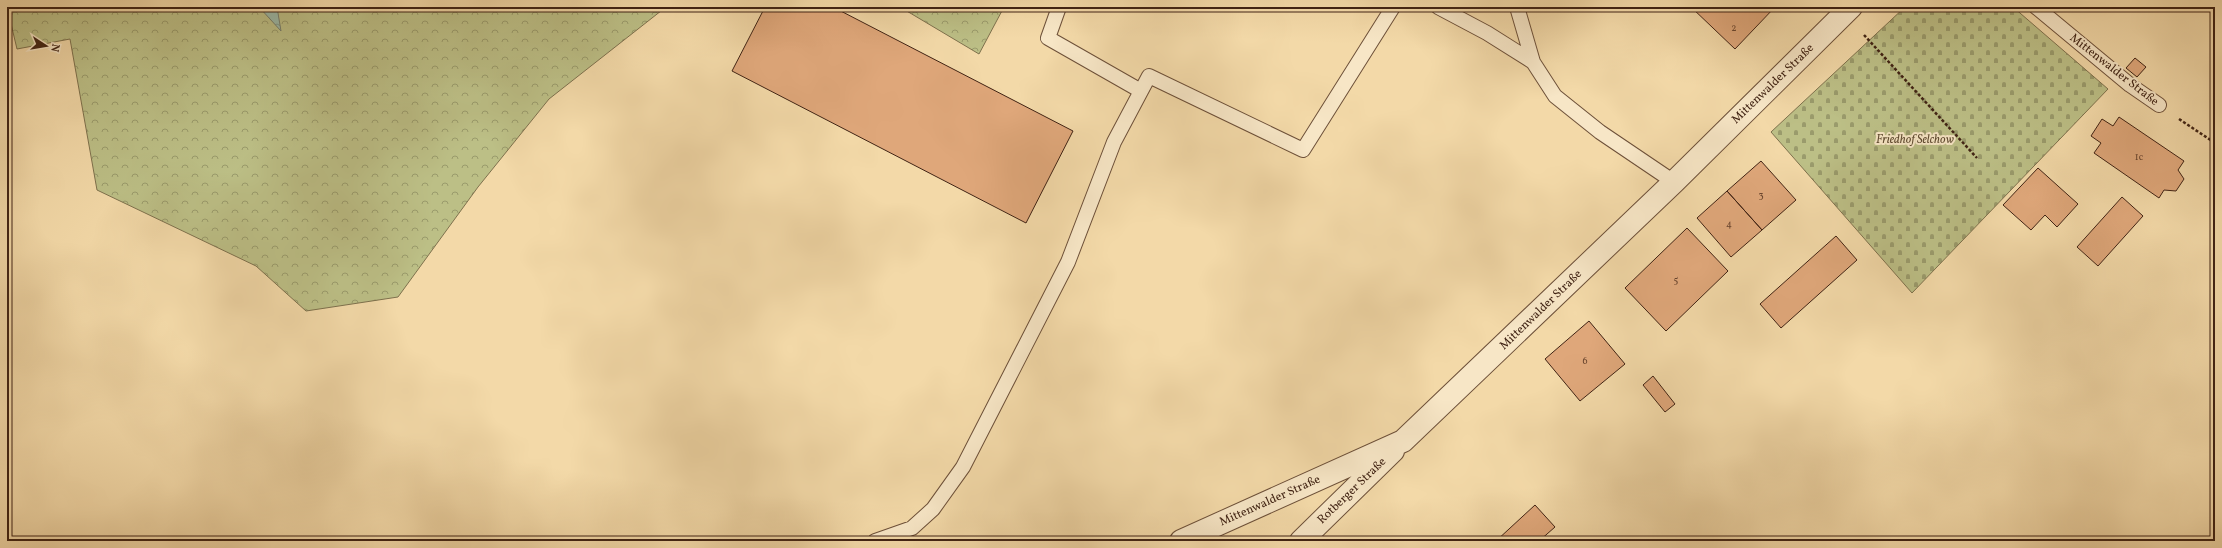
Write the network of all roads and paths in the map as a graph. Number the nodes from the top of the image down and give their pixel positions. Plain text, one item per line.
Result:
1 (1059, 7) edge
2 (1394, 7) edge
3 (1438, 7) edge
4 (1517, 7) edge
5 (2036, 7) edge
6 (1848, 10) edge
7 (1533, 62) junction
8 (1142, 90) junction
9 (2159, 106) joint
10 (2215, 143) edge
11 (1977, 158) dead end
12 (1674, 182) junction
13 (1404, 441) junction
14 (875, 541) edge
15 (1181, 541) edge
16 (1301, 541) edge

1 - 8 lane
2 - 8 lane
3 - 7 lane
4 - 7 lane
5 - 9 lane, Mittenwalder Straße
6 - 11 path
6 - 12 street, Mittenwalder Straße
7 - 12 lane
8 - 14 lane
9 - 10 path, Mittenwalder Straße
12 - 13 street, Mittenwalder Straße
13 - 15 street, Mittenwalder Straße
13 - 16 street, Rotberger Straße

